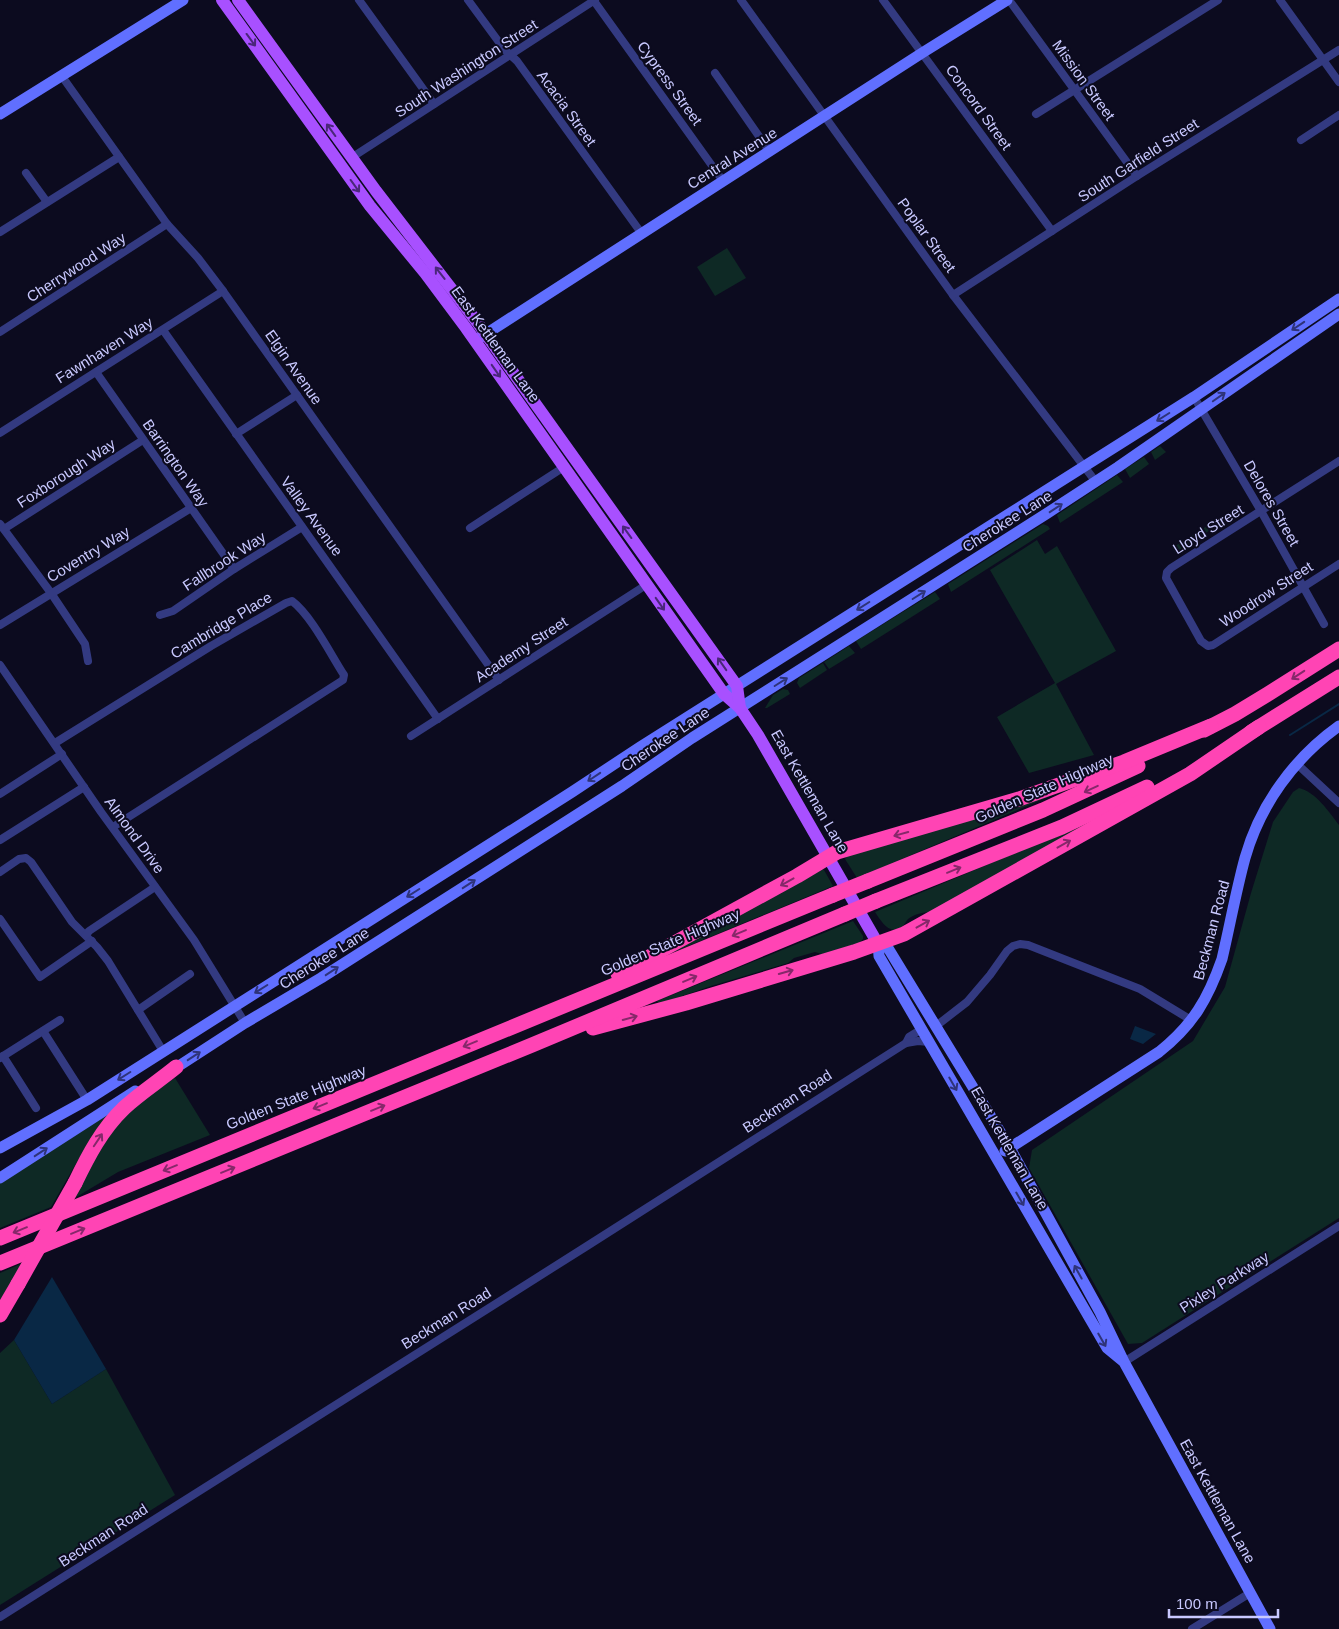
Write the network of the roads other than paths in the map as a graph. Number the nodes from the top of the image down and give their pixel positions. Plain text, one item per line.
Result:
1 (183, 0) edge
2 (222, 0) edge
3 (238, 0) edge
4 (359, 0) edge
5 (468, 0) edge
6 (595, 0) edge
7 (741, 0) edge
8 (883, 0) edge
9 (1008, 0) edge
10 (1218, 0) edge
11 (1280, 0) edge
12 (1339, 50) edge
13 (922, 53) junction
14 (510, 55) junction
15 (1324, 60) junction
16 (715, 73) dead end
17 (61, 75) junction
18 (1339, 82) edge
19 (1074, 91) junction
20 (434, 104) junction
21 (0, 114) edge
22 (1036, 114) dead end
23 (1339, 115) edge
24 (824, 116) junction
25 (1301, 140) dead end
26 (770, 152) junction
27 (119, 157) junction
28 (351, 158) junction
29 (26, 173) dead end
30 (1137, 176) junction
31 (723, 180) junction
32 (47, 202) junction
33 (167, 224) junction
34 (1052, 231) junction
35 (0, 232) edge
36 (642, 234) junction
37 (223, 291) junction
38 (953, 295) junction
39 (1339, 299) edge
40 (1339, 314) edge
41 (162, 330) junction
42 (0, 332) edge
43 (485, 334) junction
44 (475, 342) junction
45 (96, 372) junction
46 (297, 395) junction
47 (1194, 397) junction
48 (1202, 409) junction
49 (0, 433) edge
50 (236, 434) junction
51 (143, 440) junction
52 (1339, 461) edge
53 (564, 467) junction
54 (1085, 467) junction
55 (1096, 482) junction
56 (191, 508) junction
57 (1261, 511) junction
58 (2, 526) edge
59 (302, 527) junction
60 (470, 528) dead end
61 (1339, 564) edge
62 (234, 569) junction
63 (646, 585) junction
64 (1303, 587) junction
65 (51, 592) junction
66 (160, 615) dead end
67 (1324, 624) dead end
68 (0, 625) edge
69 (1208, 646) joint
70 (1339, 649) edge
71 (88, 661) dead end
72 (0, 665) edge
73 (1339, 677) edge
74 (499, 680) junction
75 (737, 686) junction
76 (724, 694) junction
77 (740, 708) junction
78 (438, 719) junction
79 (1212, 726) junction
80 (1339, 726) edge
81 (1258, 728) junction
82 (411, 736) dead end
83 (55, 743) junction
84 (62, 754) junction
85 (1296, 764) junction
86 (84, 787) junction
87 (0, 794) edge
88 (1339, 803) edge
89 (113, 827) junction
90 (508, 833) junction
91 (0, 840) edge
92 (519, 852) junction
93 (829, 856) junction
94 (0, 872) edge
95 (155, 887) junction
96 (0, 919) edge
97 (89, 938) junction
98 (878, 944) junction
99 (190, 974) dead end
100 (890, 974) junction
101 (235, 1006) junction
102 (138, 1010) junction
103 (60, 1020) dead end
104 (1191, 1020) junction
105 (246, 1023) junction
106 (516, 1026) junction
107 (936, 1026) junction
108 (922, 1029) junction
109 (43, 1031) junction
110 (929, 1042) junction
111 (906, 1043) junction
112 (532, 1045) junction
113 (163, 1051) junction
114 (2, 1057) edge
115 (176, 1067) junction
116 (965, 1074) junction
117 (87, 1100) junction
118 (36, 1108) dead end
119 (0, 1148) edge
120 (1010, 1148) junction
121 (996, 1157) junction
122 (0, 1178) edge
123 (1339, 1226) edge
124 (0, 1238) edge
125 (0, 1263) edge
126 (0, 1315) edge
127 (1124, 1362) junction
128 (1250, 1592) junction
129 (0, 1617) edge
130 (1192, 1629) edge
131 (1270, 1629) edge

1 - 17 main road
2 -> 44 main road, East Kettleman Lane
28 -> 3 main road, East Kettleman Lane
4 - 20 street
5 - 14 street, Acacia Street
6 - 14 street, South Washington Street
6 - 31 street, Cypress Street
7 - 24 street, Poplar Street
8 - 13 street, Concord Street
9 - 13 main road, Central Avenue
9 - 19 street, Mission Street
10 - 19 street
11 - 15 street
12 - 15 street, South Garfield Street
13 - 24 main road, Central Avenue
13 - 34 street, Concord Street
14 - 20 street, South Washington Street
14 - 36 street, Acacia Street
15 - 18 street
15 - 30 street, South Garfield Street
16 - 26 street
17 - 21 main road
17 - 27 street, Elgin Avenue
19 - 22 street
19 - 30 street, Mission Street
20 - 28 street, South Washington Street
23 - 25 street
24 - 26 main road, Central Avenue
24 - 38 street, Poplar Street
26 - 31 main road, Central Avenue
27 - 32 street
27 - 33 street, Elgin Avenue
43 -> 28 main road, East Kettleman Lane
29 - 32 street
30 - 34 street, South Garfield Street
31 - 36 main road, Central Avenue
32 - 35 street
33 - 37 street, Elgin Avenue
33 - 42 street, Cherrywood Way
34 - 38 street, South Garfield Street
36 - 43 main road, Central Avenue
37 - 41 street, Fawnhaven Way
37 - 46 street, Elgin Avenue
38 - 54 street, Poplar Street
39 -> 47 main road, Cherokee Lane
48 -> 40 main road, Cherokee Lane
41 - 45 street, Fawnhaven Way
41 - 50 street, Valley Avenue
43 - 44 main road, Central Avenue
75 -> 43 main road, East Kettleman Lane
44 -> 53 main road, East Kettleman Lane
45 - 49 street, Fawnhaven Way
45 - 51 street, Barrington Way
46 - 50 street
46 - 74 street, Elgin Avenue
47 - 48 street, Delores Street
47 -> 54 main road, Cherokee Lane
48 - 55 main road, Cherokee Lane
48 - 57 street, Delores Street
50 - 59 street, Valley Avenue
51 - 56 street, Barrington Way
51 - 58 street, Foxborough Way
52 - 57 street, Lloyd Street
53 - 60 street
53 - 63 main road, East Kettleman Lane
54 - 55 street, Poplar Street
54 -> 75 main road, Cherokee Lane
77 -> 55 main road, Cherokee Lane
56 - 62 street, Barrington Way
56 - 65 street, Coventry Way
57 - 64 street, Delores Street
57 - 69 street, Lloyd Street
58 - 65 street
59 - 62 street, Fallbrook Way
59 - 78 street, Valley Avenue
61 - 64 street, Woodrow Street
62 - 66 street, Fallbrook Way
63 - 74 street, Academy Street
63 -> 76 main road, East Kettleman Lane
64 - 67 street, Delores Street
64 - 69 street, Woodrow Street
65 - 68 street, Coventry Way
65 - 71 street
70 -> 79 highway, Golden State Highway
72 - 83 street, Almond Drive
73 - 81 highway
74 - 78 street, Academy Street
75 - 76 main road, Cherokee Lane
75 - 77 main road, East Kettleman Lane
76 - 77 main road, East Kettleman Lane
76 -> 90 main road, Cherokee Lane
77 - 92 main road, Cherokee Lane
77 - 93 main road, East Kettleman Lane
78 - 82 street, Academy Street
79 -> 93 highway
79 -> 106 highway, Golden State Highway, bridge
80 - 85 main road, Beckman Road
98 -> 81 highway
112 -> 81 highway, bridge
83 - 84 street, Almond Drive
83 - 89 street, Cambridge Place
84 - 86 street, Almond Drive
84 - 87 street
85 - 88 street
85 - 104 main road, Beckman Road
86 - 89 street, Almond Drive
86 - 91 street
89 - 95 street, Almond Drive
90 - 92 main road
90 -> 101 main road, Cherokee Lane
105 -> 92 main road, Cherokee Lane
93 - 98 main road, East Kettleman Lane
93 -> 106 highway
94 - 97 street
95 - 97 street
95 - 101 street, Almond Drive
96 - 97 street
97 - 102 street
98 - 100 main road, East Kettleman Lane
98 - 107 main road, East Kettleman Lane
112 -> 98 highway
99 - 102 street
100 - 107 main road
100 - 108 main road, East Kettleman Lane
101 - 105 street, Almond Drive
101 - 113 main road, Cherokee Lane
102 - 113 street
103 - 109 street
104 - 107 street
104 - 120 main road, Beckman Road
115 -> 105 main road, Cherokee Lane
106 -> 124 highway, Golden State Highway
107 - 116 main road, East Kettleman Lane
108 - 110 main road, East Kettleman Lane
108 - 111 street, Beckman Road
108 - 116 main road
109 - 114 street
109 - 117 street
110 - 111 street
110 -> 121 main road, East Kettleman Lane
111 - 129 street, Beckman Road
125 -> 112 highway
113 -> 117 main road, Cherokee Lane
114 - 118 street
122 -> 115 main road, Cherokee Lane
126 -> 115 highway, bridge
116 - 120 main road, East Kettleman Lane
117 - 119 main road, Cherokee Lane
120 - 121 main road, Beckman Road
127 -> 120 main road, East Kettleman Lane
121 -> 127 main road, East Kettleman Lane
123 - 127 street, Pixley Parkway
127 - 128 main road, East Kettleman Lane
128 - 130 street
128 - 131 main road, East Kettleman Lane

